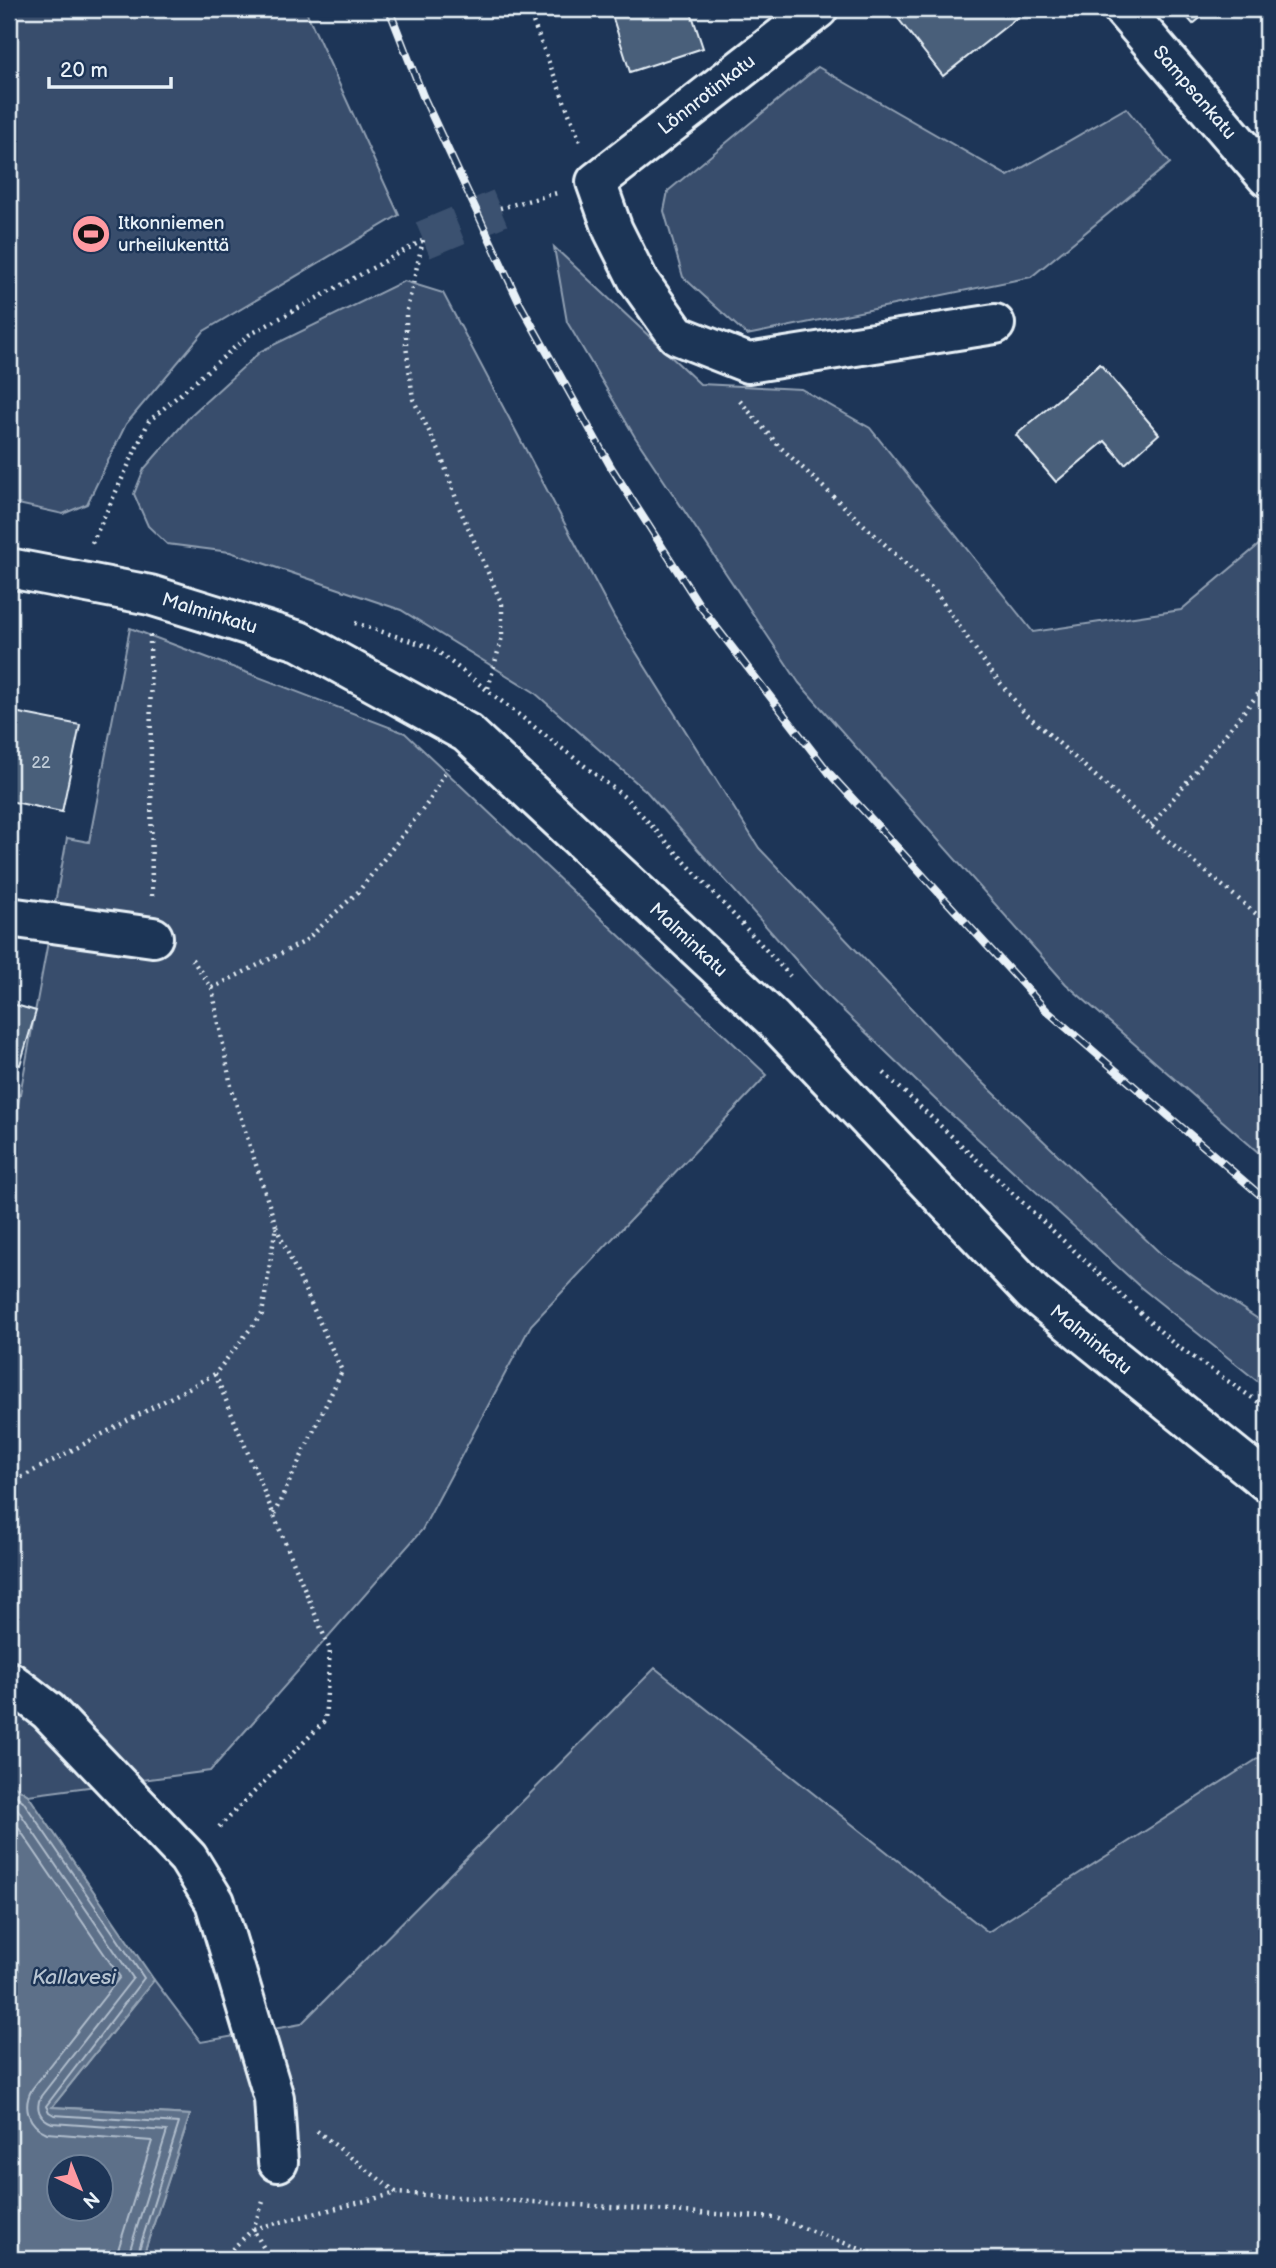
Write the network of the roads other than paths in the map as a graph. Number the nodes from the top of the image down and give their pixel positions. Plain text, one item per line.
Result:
1 (818, 9) edge
2 (1123, 9) edge
3 (1267, 177) edge
4 (995, 324) dead end
5 (9, 568) edge
6 (9, 917) edge
7 (153, 937) road end
8 (1267, 1482) edge
9 (9, 1681) edge
10 (278, 2162) road end

1 - 4 street, Lönnrotinkatu
2 - 3 street, Sampsankatu
5 - 8 street, Malminkatu
6 - 7 street
9 - 10 street

